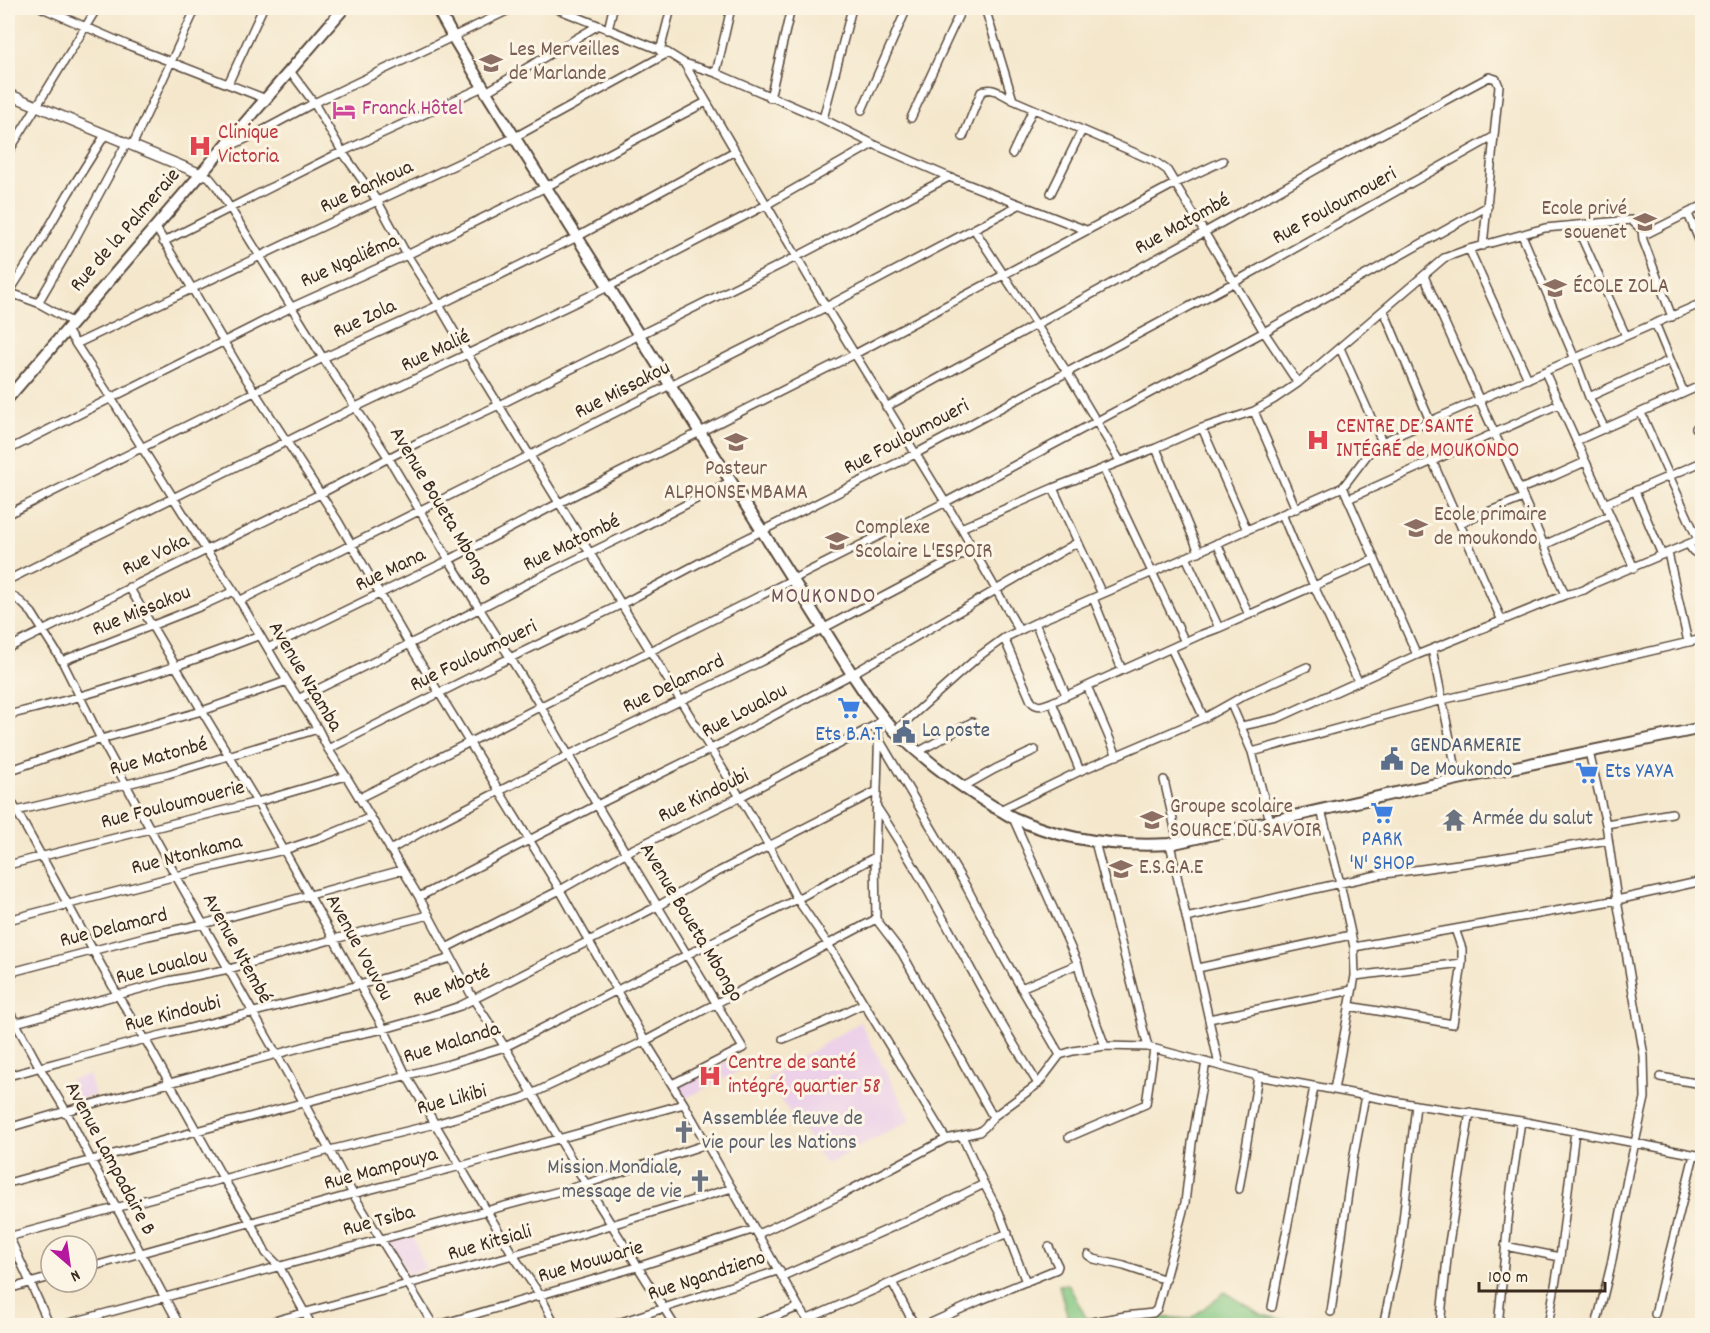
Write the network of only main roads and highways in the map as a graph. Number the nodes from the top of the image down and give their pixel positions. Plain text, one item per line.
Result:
1 (344, 8) edge
2 (437, 8) edge
3 (10, 392) edge
4 (1702, 728) edge

1 - 3 main road, Rue de la Palmeraie
2 - 4 main road

